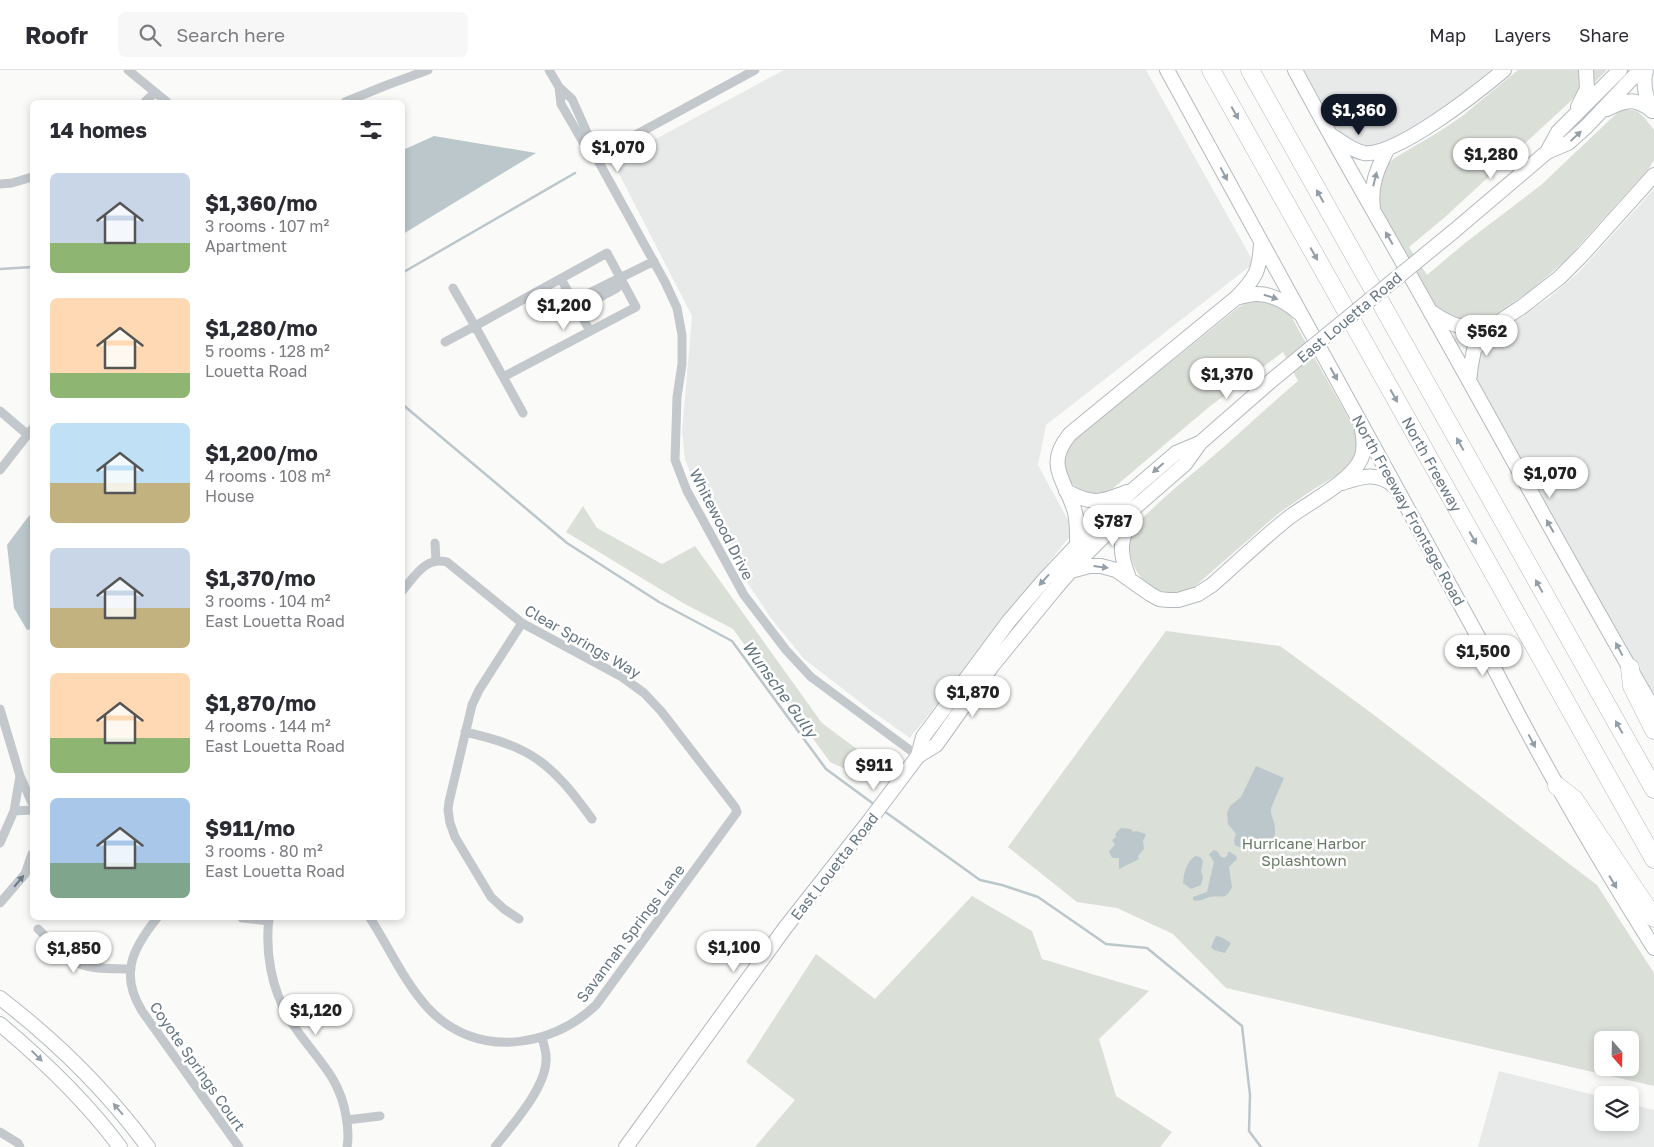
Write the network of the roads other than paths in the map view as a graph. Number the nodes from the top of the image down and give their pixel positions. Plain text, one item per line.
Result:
1 (128, 70) edge
2 (428, 70) edge
3 (549, 70) edge
4 (755, 70) edge
5 (1167, 70) edge
6 (1211, 70) edge
7 (1250, 70) edge
8 (1295, 70) edge
9 (1504, 70) edge
10 (1586, 70) edge
11 (1620, 70) edge
12 (1640, 70) edge
13 (1646, 70) edge
14 (559, 87) junction
15 (154, 92) junction
16 (147, 100) edge
17 (164, 100) edge
18 (350, 100) edge
19 (1600, 112) junction
20 (1653, 113) edge
21 (578, 114) junction
22 (1575, 115) junction
23 (569, 118) junction
24 (1329, 133) junction
25 (590, 146) junction
26 (1387, 150) junction
27 (1547, 152) junction
28 (595, 157) junction
29 (1654, 175) edge
30 (30, 178) edge
31 (0, 184) edge
32 (1374, 211) junction
33 (1261, 242) junction
34 (654, 262) junction
35 (621, 278) junction
36 (561, 279) junction
37 (452, 288) dead end
38 (1236, 298) junction
39 (576, 305) junction
40 (1430, 311) junction
41 (1302, 316) junction
42 (475, 326) junction
43 (1491, 327) junction
44 (588, 328) junction
45 (445, 342) dead end
46 (503, 377) junction
47 (1469, 381) junction
48 (0, 411) edge
49 (523, 413) dead end
50 (1361, 424) junction
51 (30, 432) edge
52 (1200, 442) junction
53 (0, 470) edge
54 (1336, 485) junction
55 (1134, 489) junction
56 (1066, 490) junction
57 (1397, 490) junction
58 (1137, 505) junction
59 (435, 544) dead end
60 (1077, 545) junction
61 (436, 561) junction
62 (1070, 571) junction
63 (1129, 578) junction
64 (405, 587) edge
65 (1025, 603) junction
66 (522, 623) junction
67 (1025, 624) junction
68 (1630, 668) junction
69 (0, 709) edge
70 (1654, 710) edge
71 (1654, 730) edge
72 (465, 732) junction
73 (918, 756) junction
74 (20, 776) junction
75 (1557, 786) junction
76 (1654, 789) edge
77 (30, 798) edge
78 (30, 810) edge
79 (14, 811) junction
80 (737, 811) joint
81 (592, 820) dead end
82 (0, 843) edge
83 (1654, 859) edge
84 (30, 860) edge
85 (0, 903) edge
86 (1654, 918) edge
87 (519, 919) dead end
88 (156, 920) edge
89 (269, 920) edge
90 (371, 920) edge
91 (38, 929) dead end
92 (1654, 948) edge
93 (130, 969) junction
94 (0, 998) edge
95 (0, 1024) edge
96 (542, 1038) junction
97 (380, 1116) dead end
98 (346, 1120) junction
99 (0, 1132) edge
100 (20, 1147) edge
101 (120, 1147) edge
102 (148, 1147) edge
103 (239, 1147) edge
104 (347, 1147) edge
105 (496, 1147) edge
106 (626, 1147) edge

1 - 15 street
2 - 18 street
3 - 14 street
4 - 28 street
5 -> 33 main road, North Freeway Frontage Road
6 -> 83 highway, North Freeway
76 -> 7 highway
8 - 24 main road
9 - 26 main road
10 - 22 main road
11 - 22 main road
12 - 19 main road
13 - 20 main road
14 - 21 street
14 - 23 street
15 - 16 street
15 - 17 street
19 - 20 main road
27 -> 19 main road
21 - 23 street
21 - 25 street
22 - 27 main road
23 - 25 street
24 - 26 main road
24 - 32 main road
25 - 28 street, Whitewood Drive
32 -> 26 main road
27 - 52 main road, East Louetta Road, bridge
28 - 34 street, Whitewood Drive
29 - 43 main road
30 - 31 street
40 -> 32 main road
33 - 38 main road
33 - 41 main road, North Freeway Frontage Road
34 - 35 street
34 - 73 street, Whitewood Drive
35 - 36 street
35 - 39 street
35 - 44 street
36 - 39 street
36 - 42 street
37 - 42 street
38 -> 41 main road
38 - 56 main road
39 - 44 street
40 - 43 main road
40 - 47 main road
41 -> 50 main road, North Freeway Frontage Road
42 - 45 street
42 - 46 street
43 - 47 main road
44 - 46 street
46 - 49 street
68 -> 47 main road
48 - 51 street
50 - 54 main road
50 - 57 main road, North Freeway Frontage Road
51 - 53 street
52 -> 55 main road, East Louetta Road
52 - 58 main road, East Louetta Road
54 - 57 main road
54 - 63 main road
55 - 56 main road
55 - 60 main road, East Louetta Road
56 - 60 main road
57 -> 75 main road, North Freeway Frontage Road
58 - 62 main road, East Louetta Road
58 - 63 main road
59 - 61 street
60 -> 65 main road, East Louetta Road
61 - 64 street
61 - 66 street, Clear Springs Way
62 -> 63 main road
62 - 67 main road, East Louetta Road
65 - 67 main road
65 - 73 main road, East Louetta Road
66 - 72 street
66 - 80 street, Clear Springs Way
67 - 73 main road, East Louetta Road
68 - 70 main road
68 - 71 highway
69 - 74 street
72 - 81 street
72 - 87 street
73 - 106 main road, East Louetta Road
74 - 77 street
74 - 79 street
75 - 86 highway
75 -> 92 main road, North Freeway Frontage Road
78 - 79 street
79 - 82 street
80 - 96 street, Savannah Springs Lane
85 -> 84 street
88 - 93 street, Coyote Springs Court
89 - 98 street
90 - 96 street, Savannah Springs Lane
91 - 93 street
93 - 103 street, Coyote Springs Court
102 -> 94 main road
95 -> 101 main road
96 - 105 street
97 - 98 street
98 - 104 street
99 - 100 street

